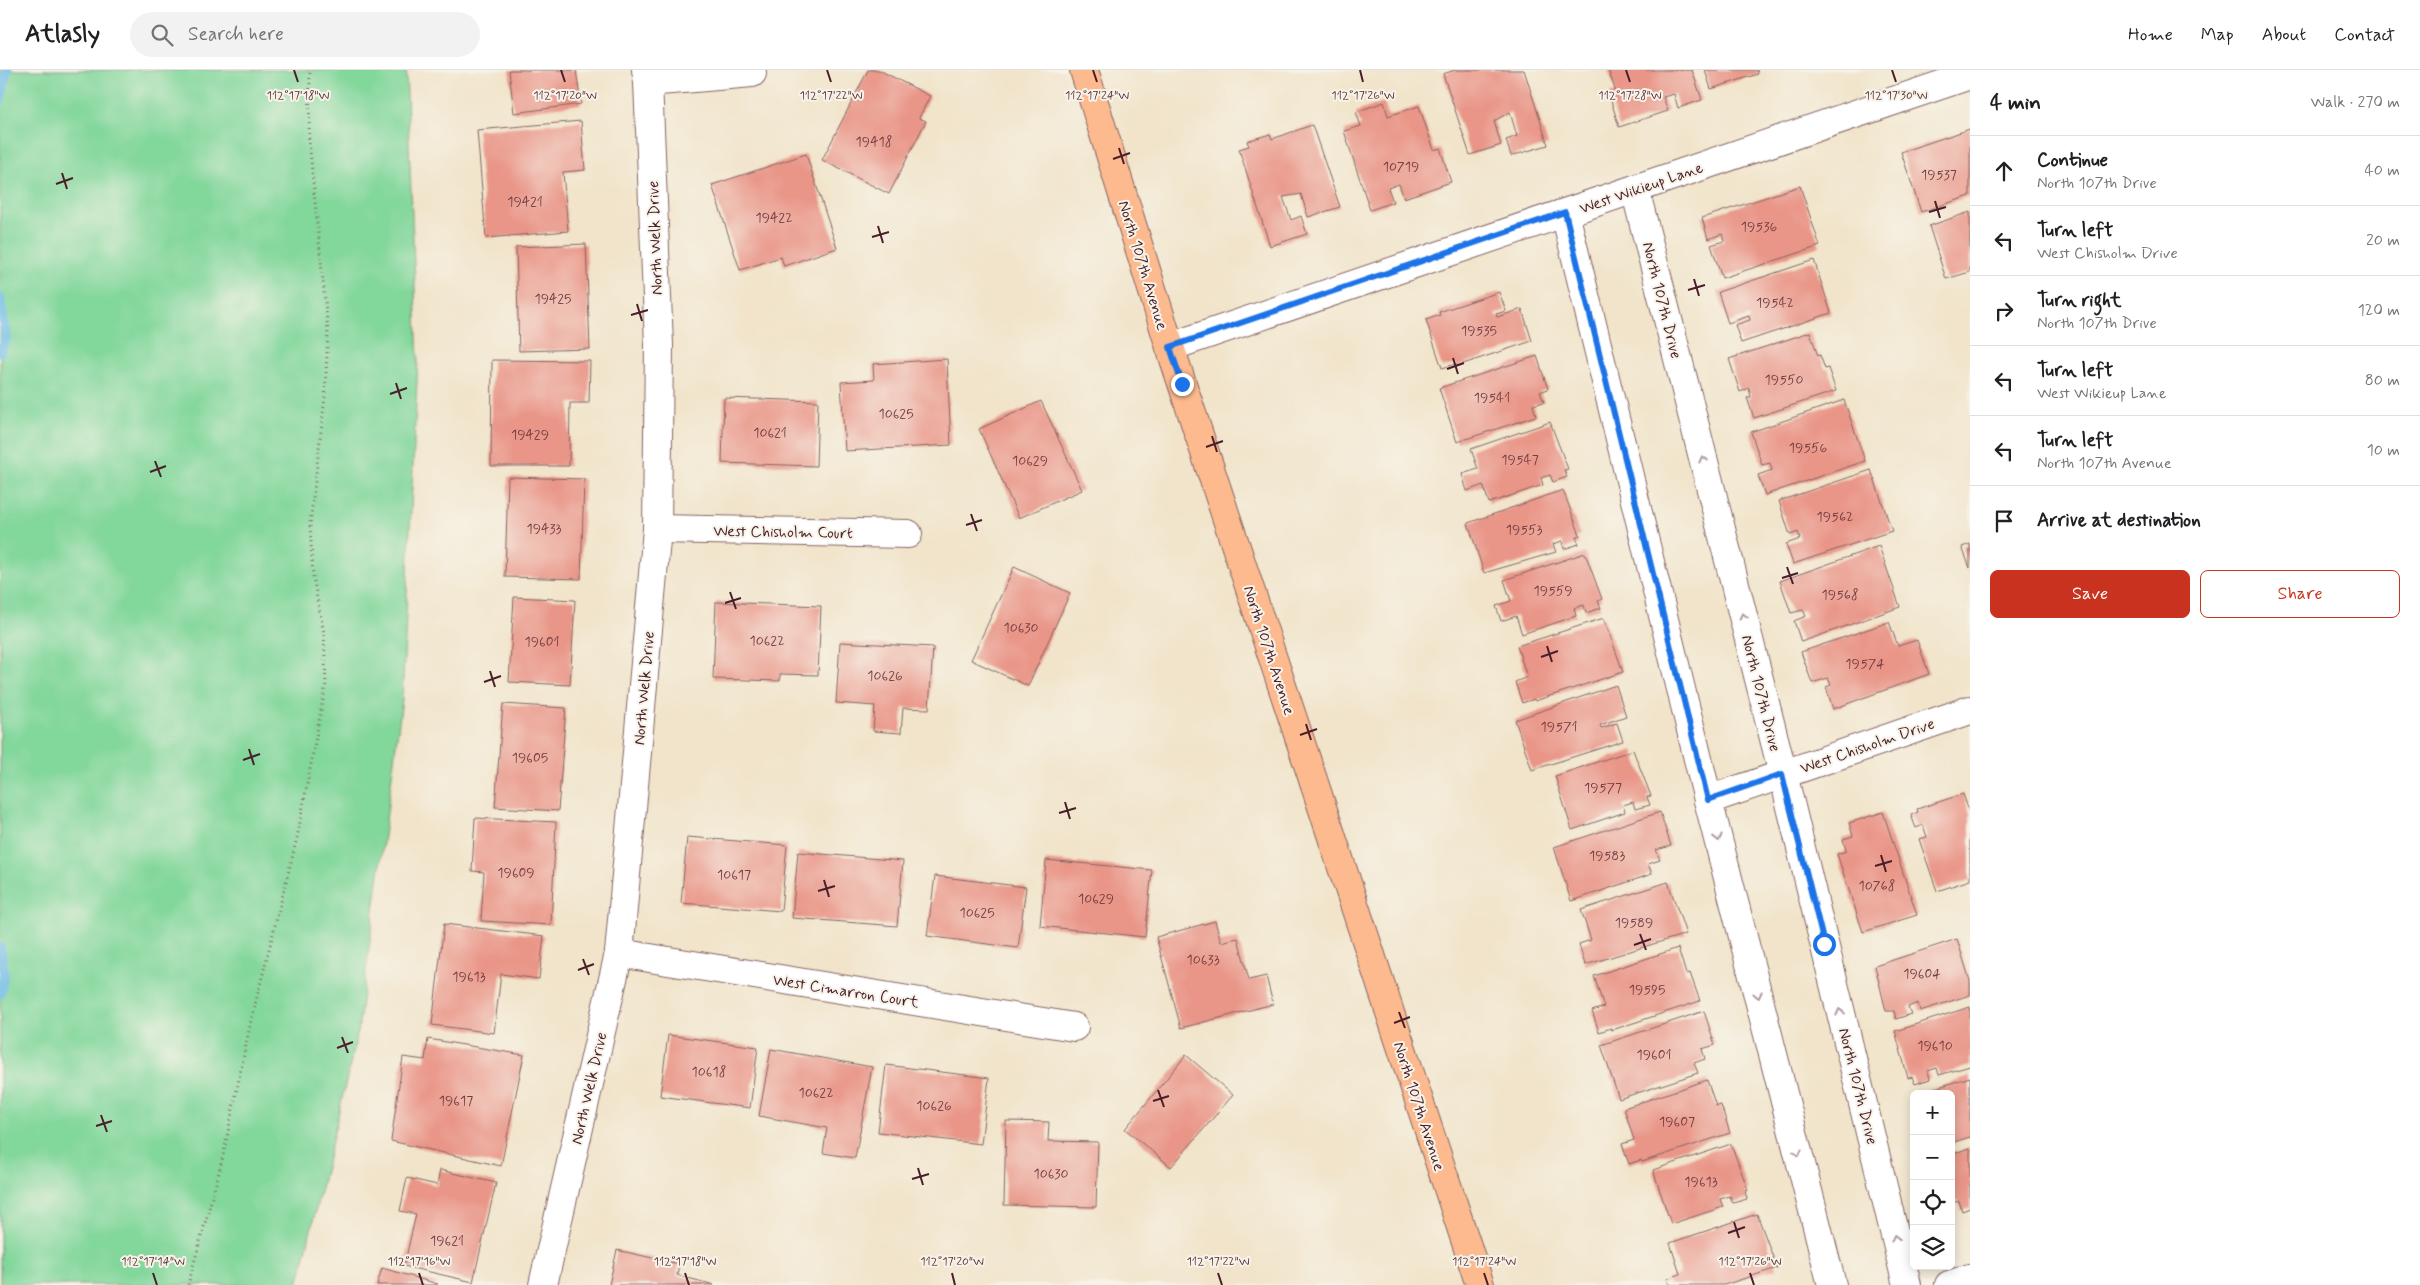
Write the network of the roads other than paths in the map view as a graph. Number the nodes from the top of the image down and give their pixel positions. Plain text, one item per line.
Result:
1 (1084, 70) edge
2 (752, 73) dead end
3 (1970, 75) edge
4 (647, 76) edge
5 (1635, 189) junction
6 (1565, 212) junction
7 (1170, 347) junction
8 (657, 529) junction
9 (908, 534) dead end
10 (1970, 710) edge
11 (1782, 774) junction
12 (1708, 800) junction
13 (619, 953) junction
14 (1074, 1027) dead end
15 (1970, 1278) edge
16 (543, 1285) edge
17 (1480, 1285) edge
18 (1832, 1285) edge
19 (1907, 1285) edge
20 (1949, 1285) edge

1 - 7 main road, North 107th Avenue
2 - 4 street, North Welk Drive
3 - 5 street, West Wikieup Lane
4 - 8 street, North Welk Drive
5 - 6 street, West Wikieup Lane
11 -> 5 street, North 107th Drive
6 - 7 street, West Wikieup Lane
6 - 12 street
7 - 17 main road, North 107th Avenue
8 - 9 street, West Chisholm Court
8 - 13 street, North Welk Drive
10 - 11 street, West Chisholm Drive
11 - 12 street, West Chisholm Drive
19 -> 11 street, North 107th Drive
12 -> 18 street
13 - 14 street, West Cimarron Court
13 - 16 street, North Welk Drive
15 - 20 street

